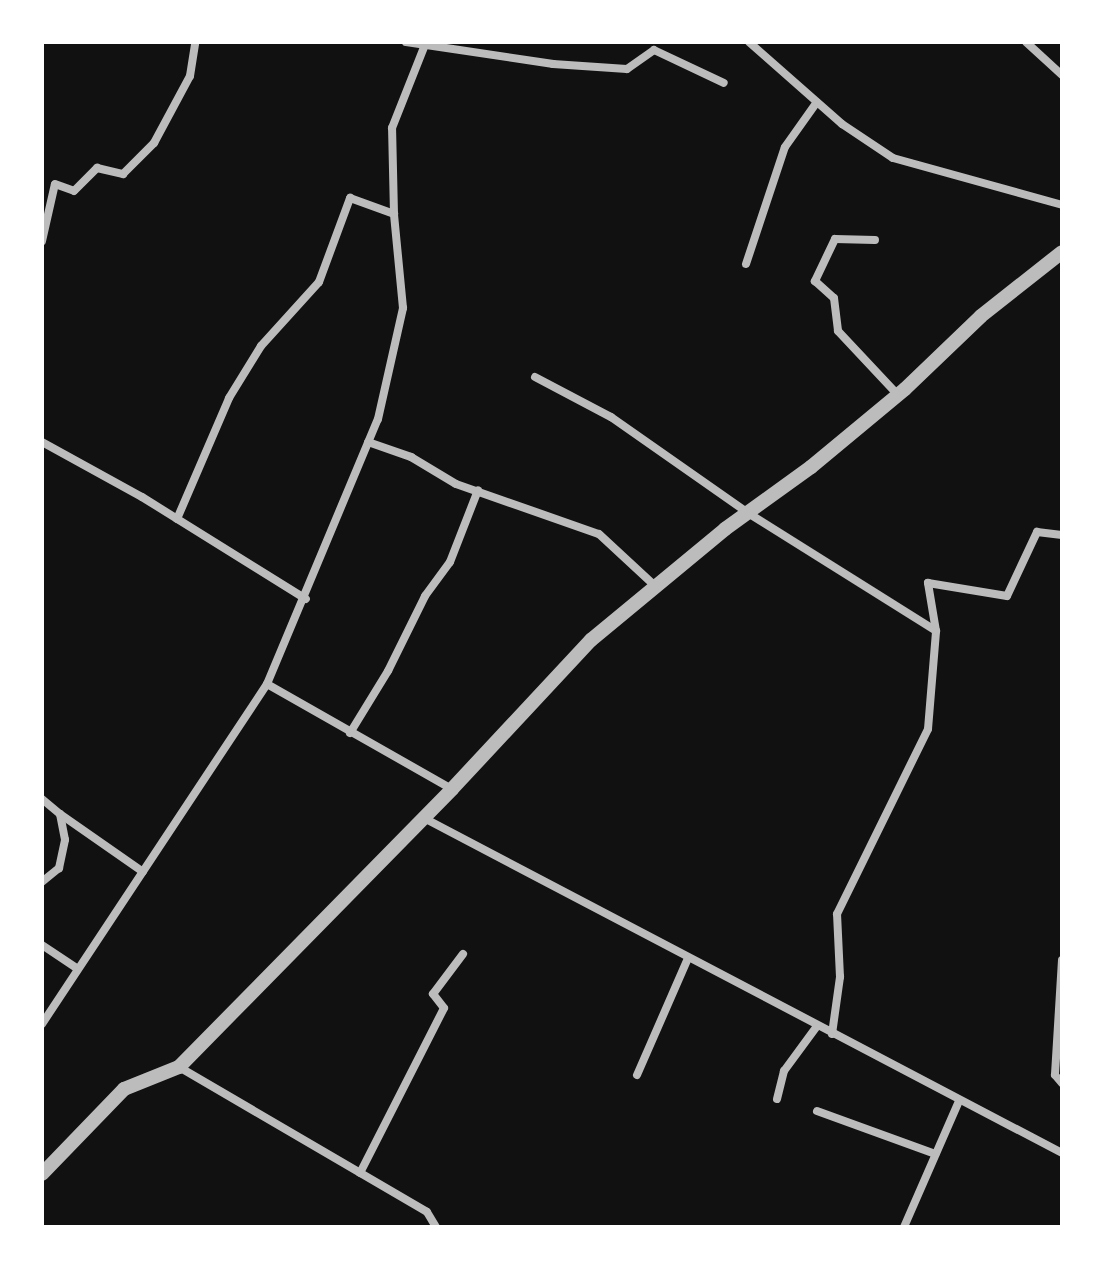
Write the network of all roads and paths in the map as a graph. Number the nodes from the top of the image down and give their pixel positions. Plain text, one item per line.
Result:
1 (193, 42) edge
2 (406, 42) edge
3 (749, 42) edge
4 (1026, 42) edge
5 (427, 44) edge
6 (1062, 75) edge
7 (724, 83) dead end
8 (817, 102) junction
9 (1062, 205) edge
10 (394, 214) junction
11 (875, 240) dead end
12 (42, 241) edge
13 (1062, 252) edge
14 (746, 264) dead end
15 (535, 377) dead end
16 (898, 395) junction
17 (42, 442) edge
18 (368, 442) junction
19 (478, 490) junction
20 (748, 513) junction
21 (177, 519) junction
22 (1062, 535) edge
23 (654, 585) junction
24 (306, 599) junction
25 (936, 631) junction
26 (267, 684) junction
27 (350, 733) junction
28 (452, 789) junction
29 (42, 799) edge
30 (60, 814) junction
31 (422, 817) junction
32 (143, 872) junction
33 (42, 882) edge
34 (42, 945) edge
35 (463, 954) dead end
36 (688, 958) junction
37 (1062, 960) edge
38 (78, 969) junction
39 (42, 1024) edge
40 (817, 1026) junction
41 (832, 1034) junction
42 (179, 1067) junction
43 (637, 1075) dead end
44 (1062, 1083) edge
45 (777, 1099) dead end
46 (959, 1101) junction
47 (817, 1111) dead end
48 (1062, 1153) edge
49 (935, 1154) junction
50 (360, 1173) junction
51 (42, 1174) edge
52 (436, 1227) edge
53 (904, 1227) edge

1 - 12 street
2 - 5 street
3 - 8 street
4 - 6 street
5 - 7 street
5 - 10 street
8 - 9 street
8 - 14 street
10 - 18 street
10 - 21 street
11 - 16 street
13 - 16 street
15 - 20 street
16 - 20 street
17 - 21 street
18 - 19 street
18 - 24 street
19 - 23 street
19 - 27 street
20 - 23 street
20 - 25 street
21 - 24 street
22 - 25 street
23 - 28 street
24 - 26 street
25 - 41 street
26 - 27 street
26 - 32 street
27 - 28 street
28 - 31 street
29 - 30 street
30 - 32 street
30 - 33 street
31 - 36 street
31 - 42 street
32 - 38 street
34 - 38 street
35 - 50 street
36 - 40 street
36 - 43 street
37 - 44 street
38 - 39 street
40 - 41 street
40 - 45 street
41 - 46 street
42 - 50 street
42 - 51 street
46 - 48 street
46 - 49 street
47 - 49 street
49 - 53 street
50 - 52 street

